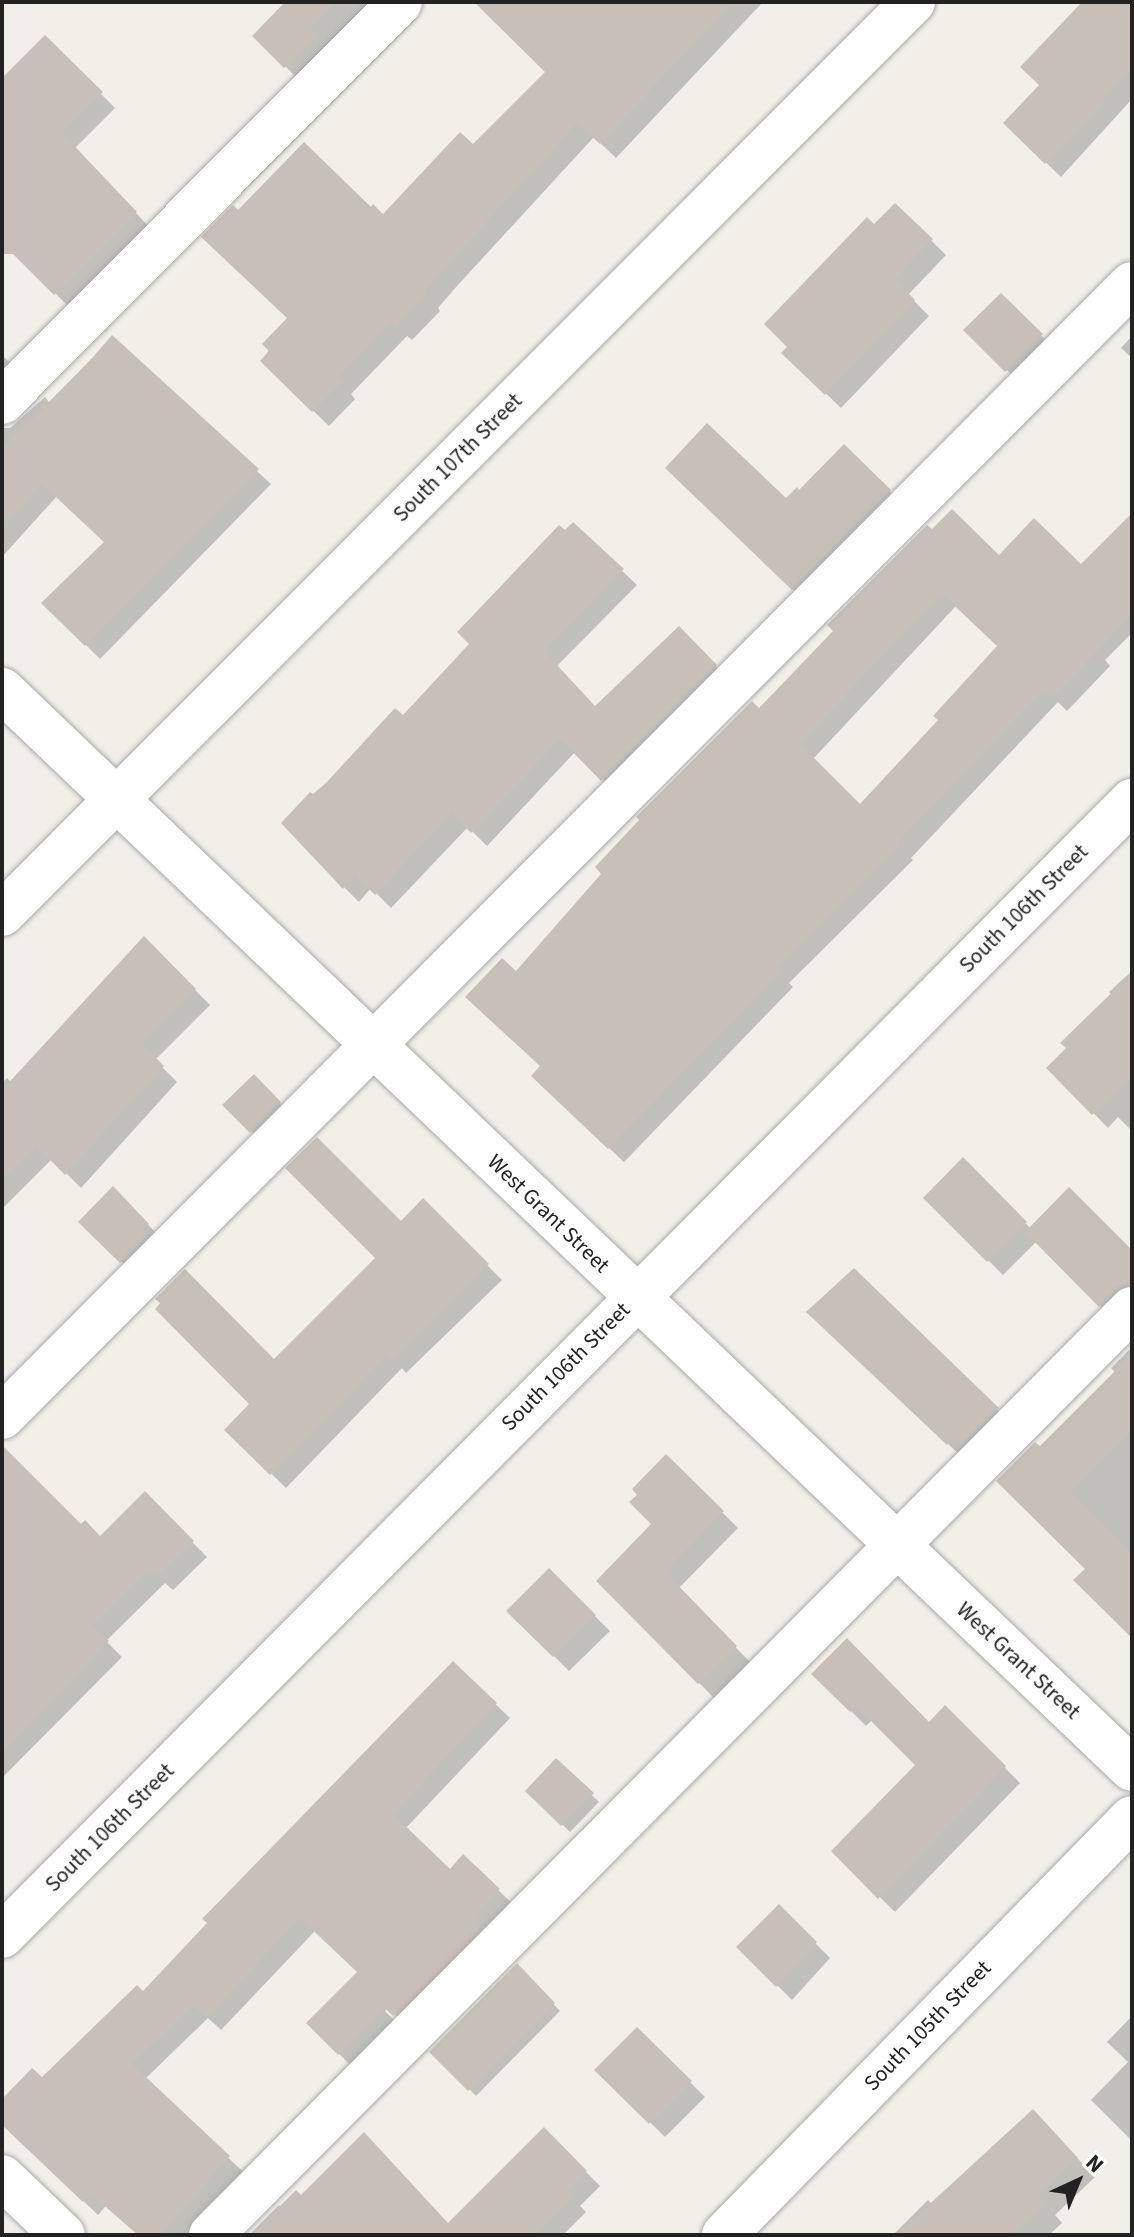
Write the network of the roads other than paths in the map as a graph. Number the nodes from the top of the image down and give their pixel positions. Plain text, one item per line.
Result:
1 (400, 2) edge
2 (913, 2) edge
3 (1132, 284) edge
4 (2, 402) edge
5 (2, 690) edge
6 (116, 799) junction
7 (1132, 801) edge
8 (2, 914) edge
9 (372, 1046) junction
10 (635, 1297) junction
11 (1132, 1309) edge
12 (2, 1417) edge
13 (896, 1544) junction
14 (1132, 1769) edge
15 (1132, 1818) edge
16 (2, 1936) edge
17 (2, 2177) edge
18 (63, 2235) edge
19 (211, 2235) edge
20 (724, 2235) edge

1 - 4 street
2 - 6 street, South 107th Street
3 - 9 street
5 - 6 street, West Grant Street
6 - 8 street, South 107th Street
6 - 9 street, West Grant Street
7 - 10 street, South 106th Street
9 - 10 street, West Grant Street
9 - 12 street
10 - 13 street, West Grant Street
10 - 16 street, South 106th Street
11 - 13 street
13 - 14 street, West Grant Street
13 - 19 street
15 - 20 street, South 105th Street
17 - 18 street

